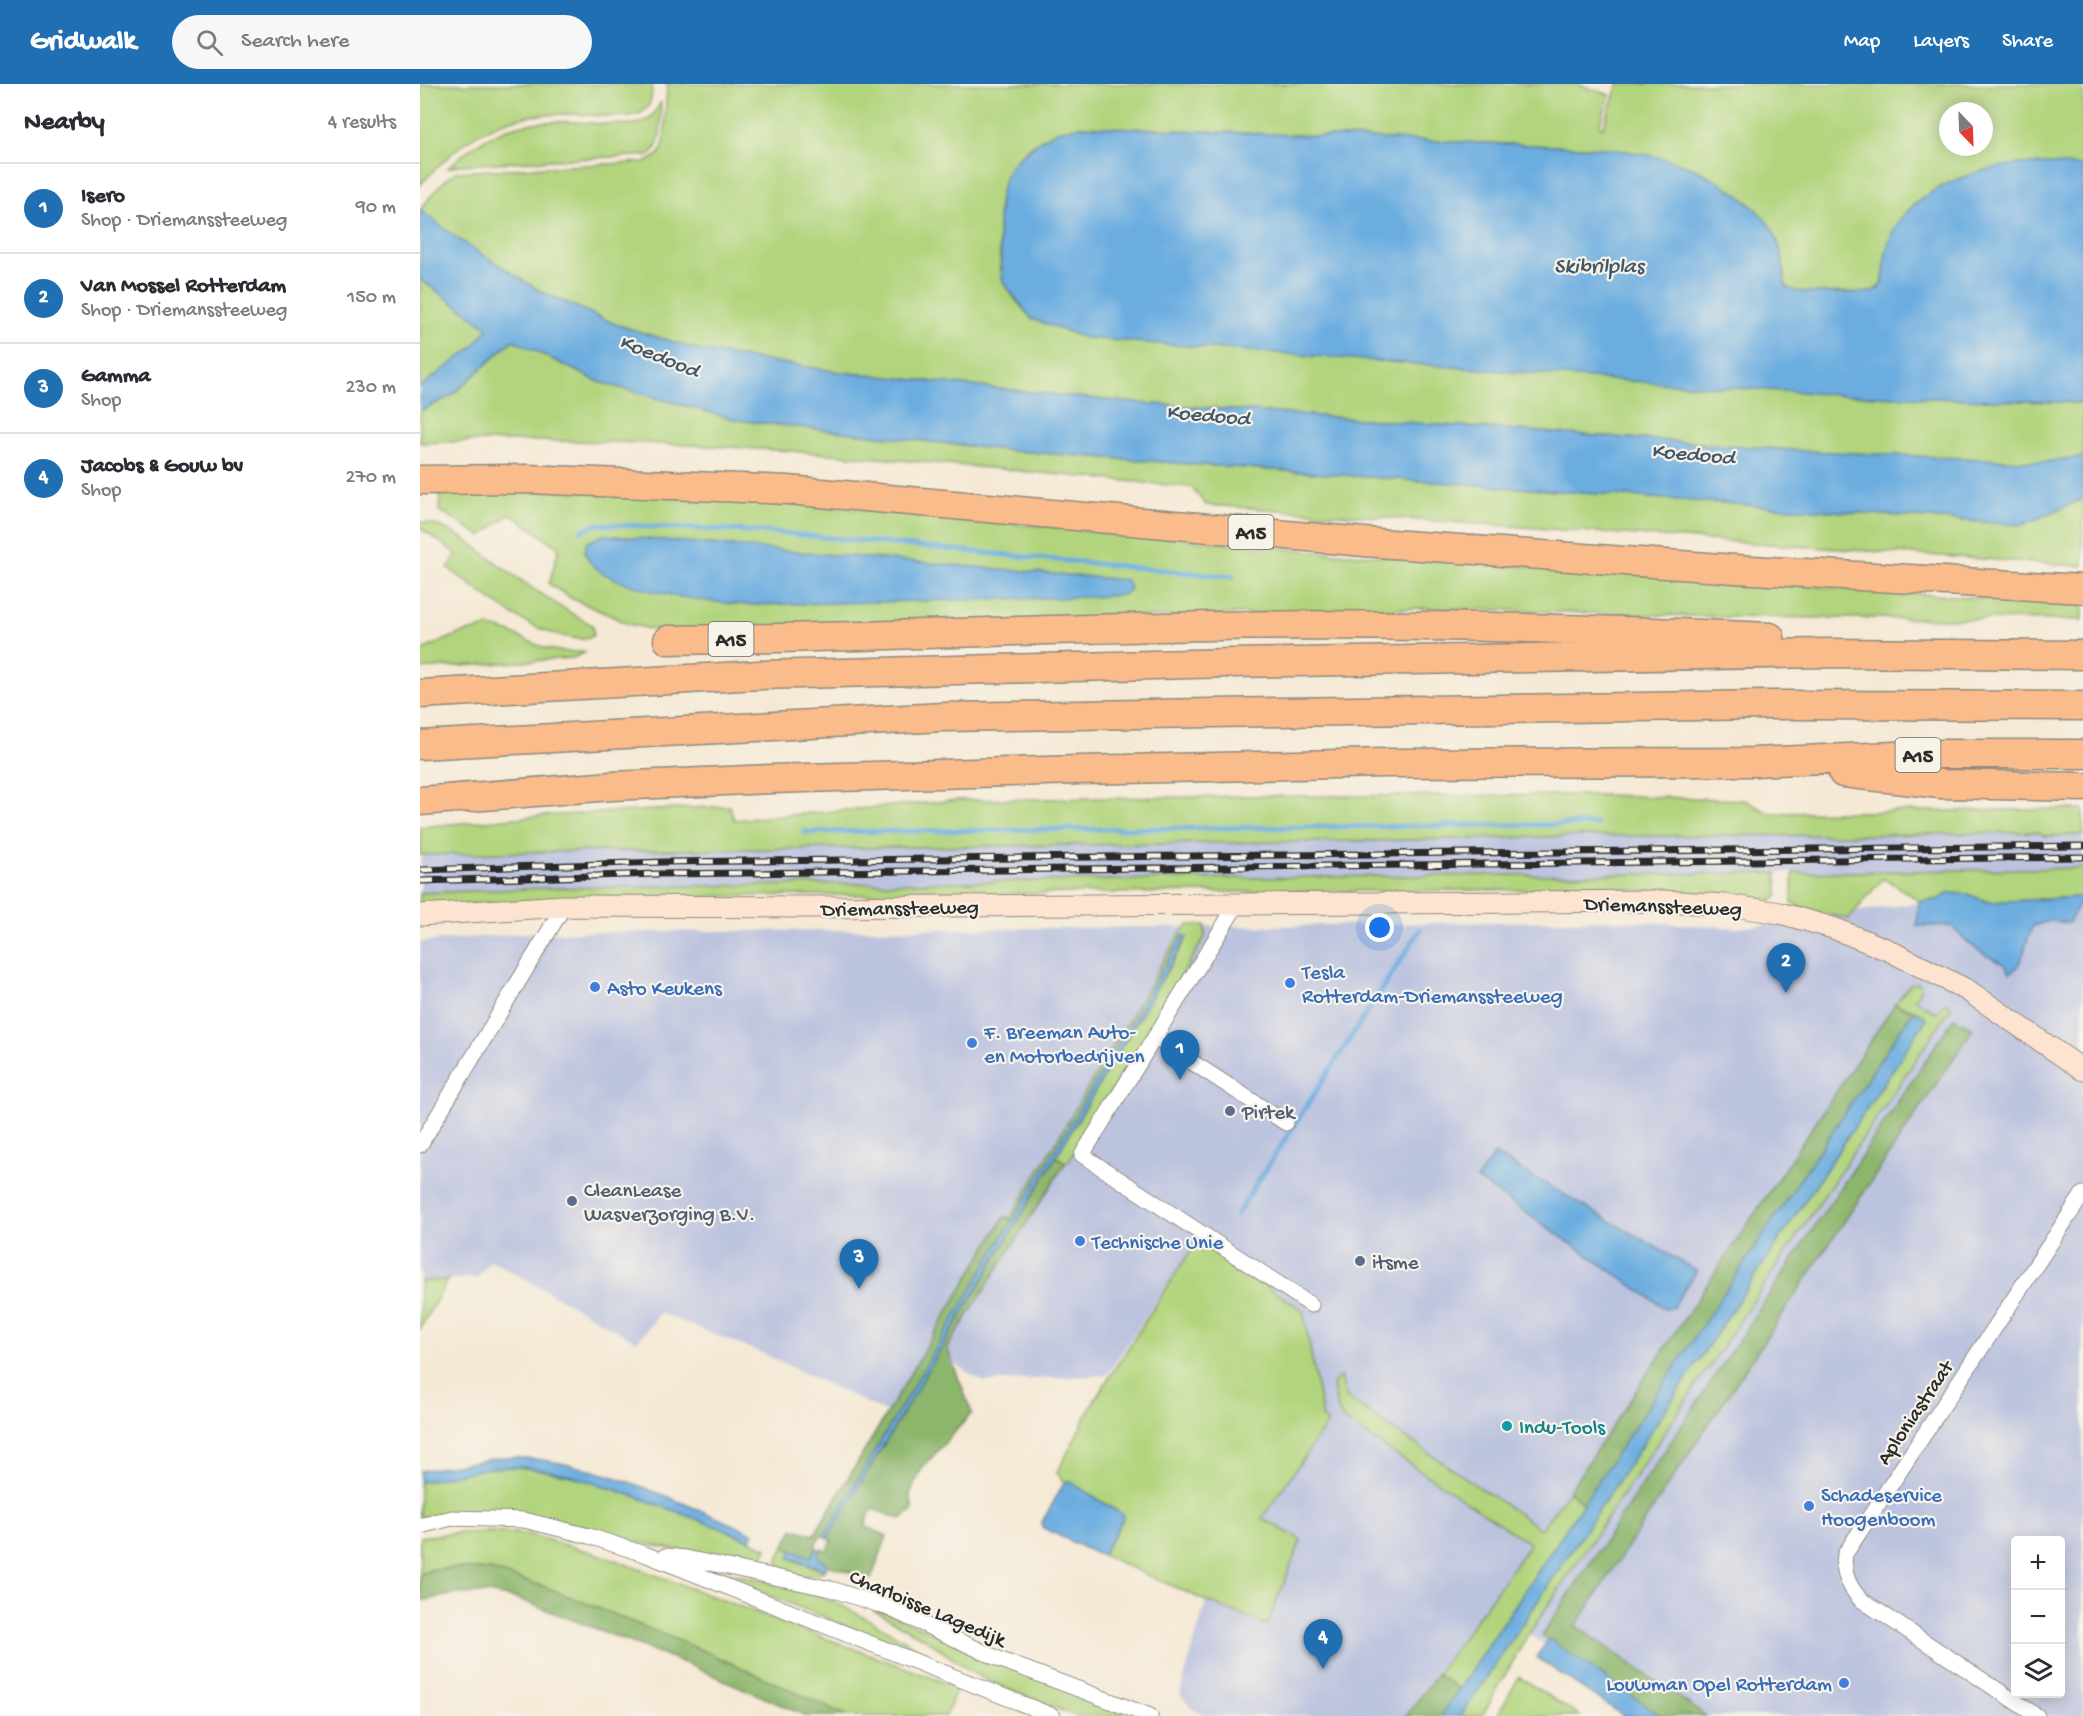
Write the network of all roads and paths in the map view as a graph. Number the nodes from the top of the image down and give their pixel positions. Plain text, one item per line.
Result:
1 (420, 480) edge
2 (2083, 589) edge
3 (668, 640) dead end
4 (1824, 653) junction
5 (2083, 655) edge
6 (420, 694) edge
7 (2083, 706) edge
8 (420, 745) edge
9 (2083, 754) edge
10 (1753, 762) junction
11 (2083, 787) edge
12 (420, 801) edge
13 (1237, 904) junction
14 (564, 906) junction
15 (420, 915) edge
16 (1155, 1038) junction
17 (2083, 1070) edge
18 (1286, 1123) dead end
19 (420, 1145) edge
20 (2083, 1194) edge
21 (1311, 1305) dead end
22 (420, 1526) edge
23 (647, 1555) junction
24 (1053, 1716) edge
25 (1150, 1716) edge
26 (2037, 1716) edge

1 - 2 highway, A15
3 - 4 highway, A15
4 - 5 highway, A15
4 - 6 highway, A15
7 - 8 highway
9 - 10 highway, A15
10 - 11 highway, A15
10 - 12 highway, A15
13 - 14 main road, Driemanssteeweg
13 - 16 street
13 - 17 main road, Driemanssteeweg
14 - 15 main road, Driemanssteeweg
14 - 19 street
16 - 18 street
16 - 21 street
20 - 26 street, Aploniastraat
22 - 23 street, Charloisse Lagedijk
23 - 24 street, Charloisse Lagedijk
23 - 25 street, Charloisse Lagedijk

